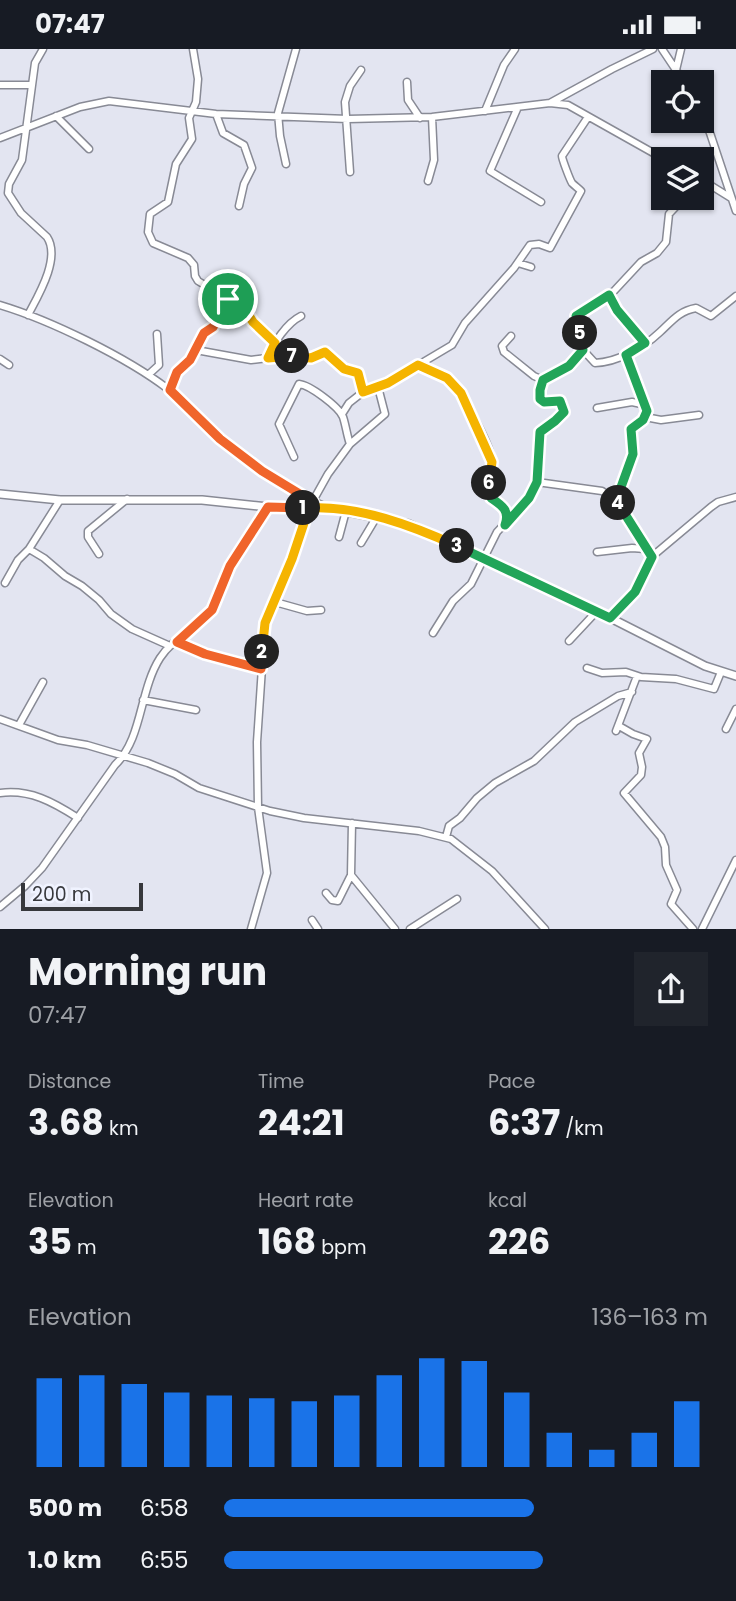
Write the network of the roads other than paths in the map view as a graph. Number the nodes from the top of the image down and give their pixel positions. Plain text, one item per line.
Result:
1 (43, 49) edge
2 (193, 49) edge
3 (296, 49) edge
4 (516, 49) edge
5 (653, 49) edge
6 (662, 49) edge
7 (681, 49) edge
8 (361, 70) dead end
9 (676, 70) joint
10 (407, 82) dead end
11 (0, 85) edge
12 (31, 85) junction
13 (550, 103) junction
14 (518, 107) junction
15 (485, 111) junction
16 (190, 112) junction
17 (216, 114) junction
18 (56, 116) junction
19 (278, 117) junction
20 (432, 117) junction
21 (588, 117) junction
22 (421, 118) junction
23 (348, 119) junction
24 (25, 128) junction
25 (709, 133) edge
26 (0, 138) edge
27 (89, 149) dead end
28 (651, 152) edge
29 (286, 164) dead end
30 (350, 171) dead end
31 (428, 181) dead end
32 (714, 187) edge
33 (8, 193) junction
34 (0, 198) edge
35 (732, 198) junction
36 (541, 202) dead end
37 (239, 206) dead end
38 (673, 210) edge
39 (736, 211) edge
40 (518, 263) junction
41 (531, 267) dead end
42 (239, 280) dead end
43 (609, 295) junction
44 (736, 296) edge
45 (228, 299) junction
46 (1, 308) edge
47 (28, 315) junction
48 (301, 316) dead end
49 (157, 334) dead end
50 (511, 336) dead end
51 (275, 343) junction
52 (645, 343) junction
53 (196, 350) junction
54 (583, 350) junction
55 (626, 355) junction
56 (268, 358) junction
57 (0, 359) edge
58 (9, 365) dead end
59 (418, 365) junction
60 (148, 375) junction
61 (543, 380) junction
62 (378, 387) junction
63 (170, 390) junction
64 (363, 392) junction
65 (646, 405) junction
66 (597, 408) dead end
67 (342, 414) junction
68 (699, 415) dead end
69 (645, 417) junction
70 (350, 445) junction
71 (294, 457) dead end
72 (537, 482) junction
73 (0, 495) edge
74 (736, 497) edge
75 (127, 499) junction
76 (61, 500) junction
77 (616, 501) junction
78 (311, 505) junction
79 (268, 507) junction
80 (346, 511) junction
81 (376, 518) junction
82 (505, 525) junction
83 (339, 537) dead end
84 (362, 543) dead end
85 (29, 549) junction
86 (645, 549) junction
87 (597, 552) dead end
88 (99, 554) dead end
89 (652, 557) junction
90 (485, 558) junction
91 (5, 583) dead end
92 (275, 602) junction
93 (321, 610) dead end
94 (597, 611) junction
95 (610, 618) junction
96 (433, 633) dead end
97 (569, 641) dead end
98 (177, 642) junction
99 (170, 646) junction
100 (587, 668) dead end
101 (261, 669) junction
102 (721, 672) junction
103 (637, 676) junction
104 (736, 676) edge
105 (43, 682) dead end
106 (632, 692) junction
107 (143, 700) junction
108 (736, 709) edge
109 (196, 710) dead end
110 (0, 719) edge
111 (19, 725) junction
112 (726, 729) dead end
113 (125, 756) junction
114 (0, 793) edge
115 (258, 807) junction
116 (78, 818) junction
117 (352, 823) junction
118 (446, 837) junction
119 (736, 860) edge
120 (352, 875) junction
121 (327, 894) dead end
122 (457, 899) dead end
123 (0, 907) edge
124 (312, 920) dead end
125 (251, 929) edge
126 (318, 929) edge
127 (395, 929) edge
128 (410, 929) edge
129 (545, 929) edge
130 (694, 929) edge
131 (702, 929) edge

1 - 12 street
2 - 16 street
3 - 19 street
4 - 15 street
5 - 13 street
6 - 9 street
7 - 9 street
8 - 23 street
10 - 22 street
11 - 12 street
12 - 24 street
13 - 14 street
13 - 21 street
14 - 15 street
14 - 36 street
15 - 20 street
16 - 17 street
16 - 18 street
16 - 45 street
17 - 19 street
17 - 37 street
18 - 24 street
18 - 27 street
19 - 23 street
19 - 29 street
20 - 22 street
20 - 31 street
21 - 28 street
21 - 40 street
22 - 23 street
23 - 30 street
24 - 26 street
24 - 33 street
25 - 35 street
32 - 35 street
33 - 34 street
33 - 47 street
35 - 39 street
38 - 43 street
40 - 41 street
40 - 59 street
42 - 45 street
43 - 52 street
43 - 54 street
44 - 52 street
45 - 51 street
45 - 53 street
46 - 47 street
47 - 60 street
48 - 51 street
49 - 60 street
50 - 61 street
51 - 56 street
52 - 55 street
53 - 56 street
53 - 63 street
54 - 55 street
54 - 61 street
55 - 65 street
56 - 64 street
57 - 58 street
59 - 62 street
59 - 82 street
60 - 63 street
61 - 72 street
62 - 64 street
62 - 70 street
63 - 78 street
64 - 67 street
65 - 66 street
65 - 69 street
67 - 70 street
67 - 71 street
68 - 69 street
69 - 77 street
70 - 78 street
72 - 77 street
72 - 82 street
73 - 76 main road
74 - 89 street
75 - 76 main road
75 - 79 main road
75 - 88 street
76 - 85 street
77 - 86 street
78 - 79 main road
78 - 80 main road
78 - 92 street
79 - 98 street
80 - 81 main road
80 - 83 street
81 - 84 street
81 - 90 main road
82 - 90 street
85 - 91 street
85 - 99 street
86 - 87 street
86 - 89 street
89 - 95 street
90 - 94 main road
90 - 96 street
92 - 93 street
92 - 101 street
94 - 95 main road
94 - 97 street
95 - 102 main road
98 - 99 street
98 - 101 street
99 - 107 street
100 - 103 street
101 - 115 street
102 - 103 street
102 - 104 main road
103 - 106 street
105 - 111 street
106 - 118 street
106 - 130 street
107 - 109 street
107 - 113 street
108 - 112 street
110 - 111 street
111 - 113 street
113 - 115 street
113 - 116 street
114 - 116 street
115 - 117 street
115 - 125 street
116 - 123 street
117 - 118 street
117 - 120 street
118 - 129 street
119 - 131 street
120 - 121 street
120 - 127 street
122 - 128 street
124 - 126 street

